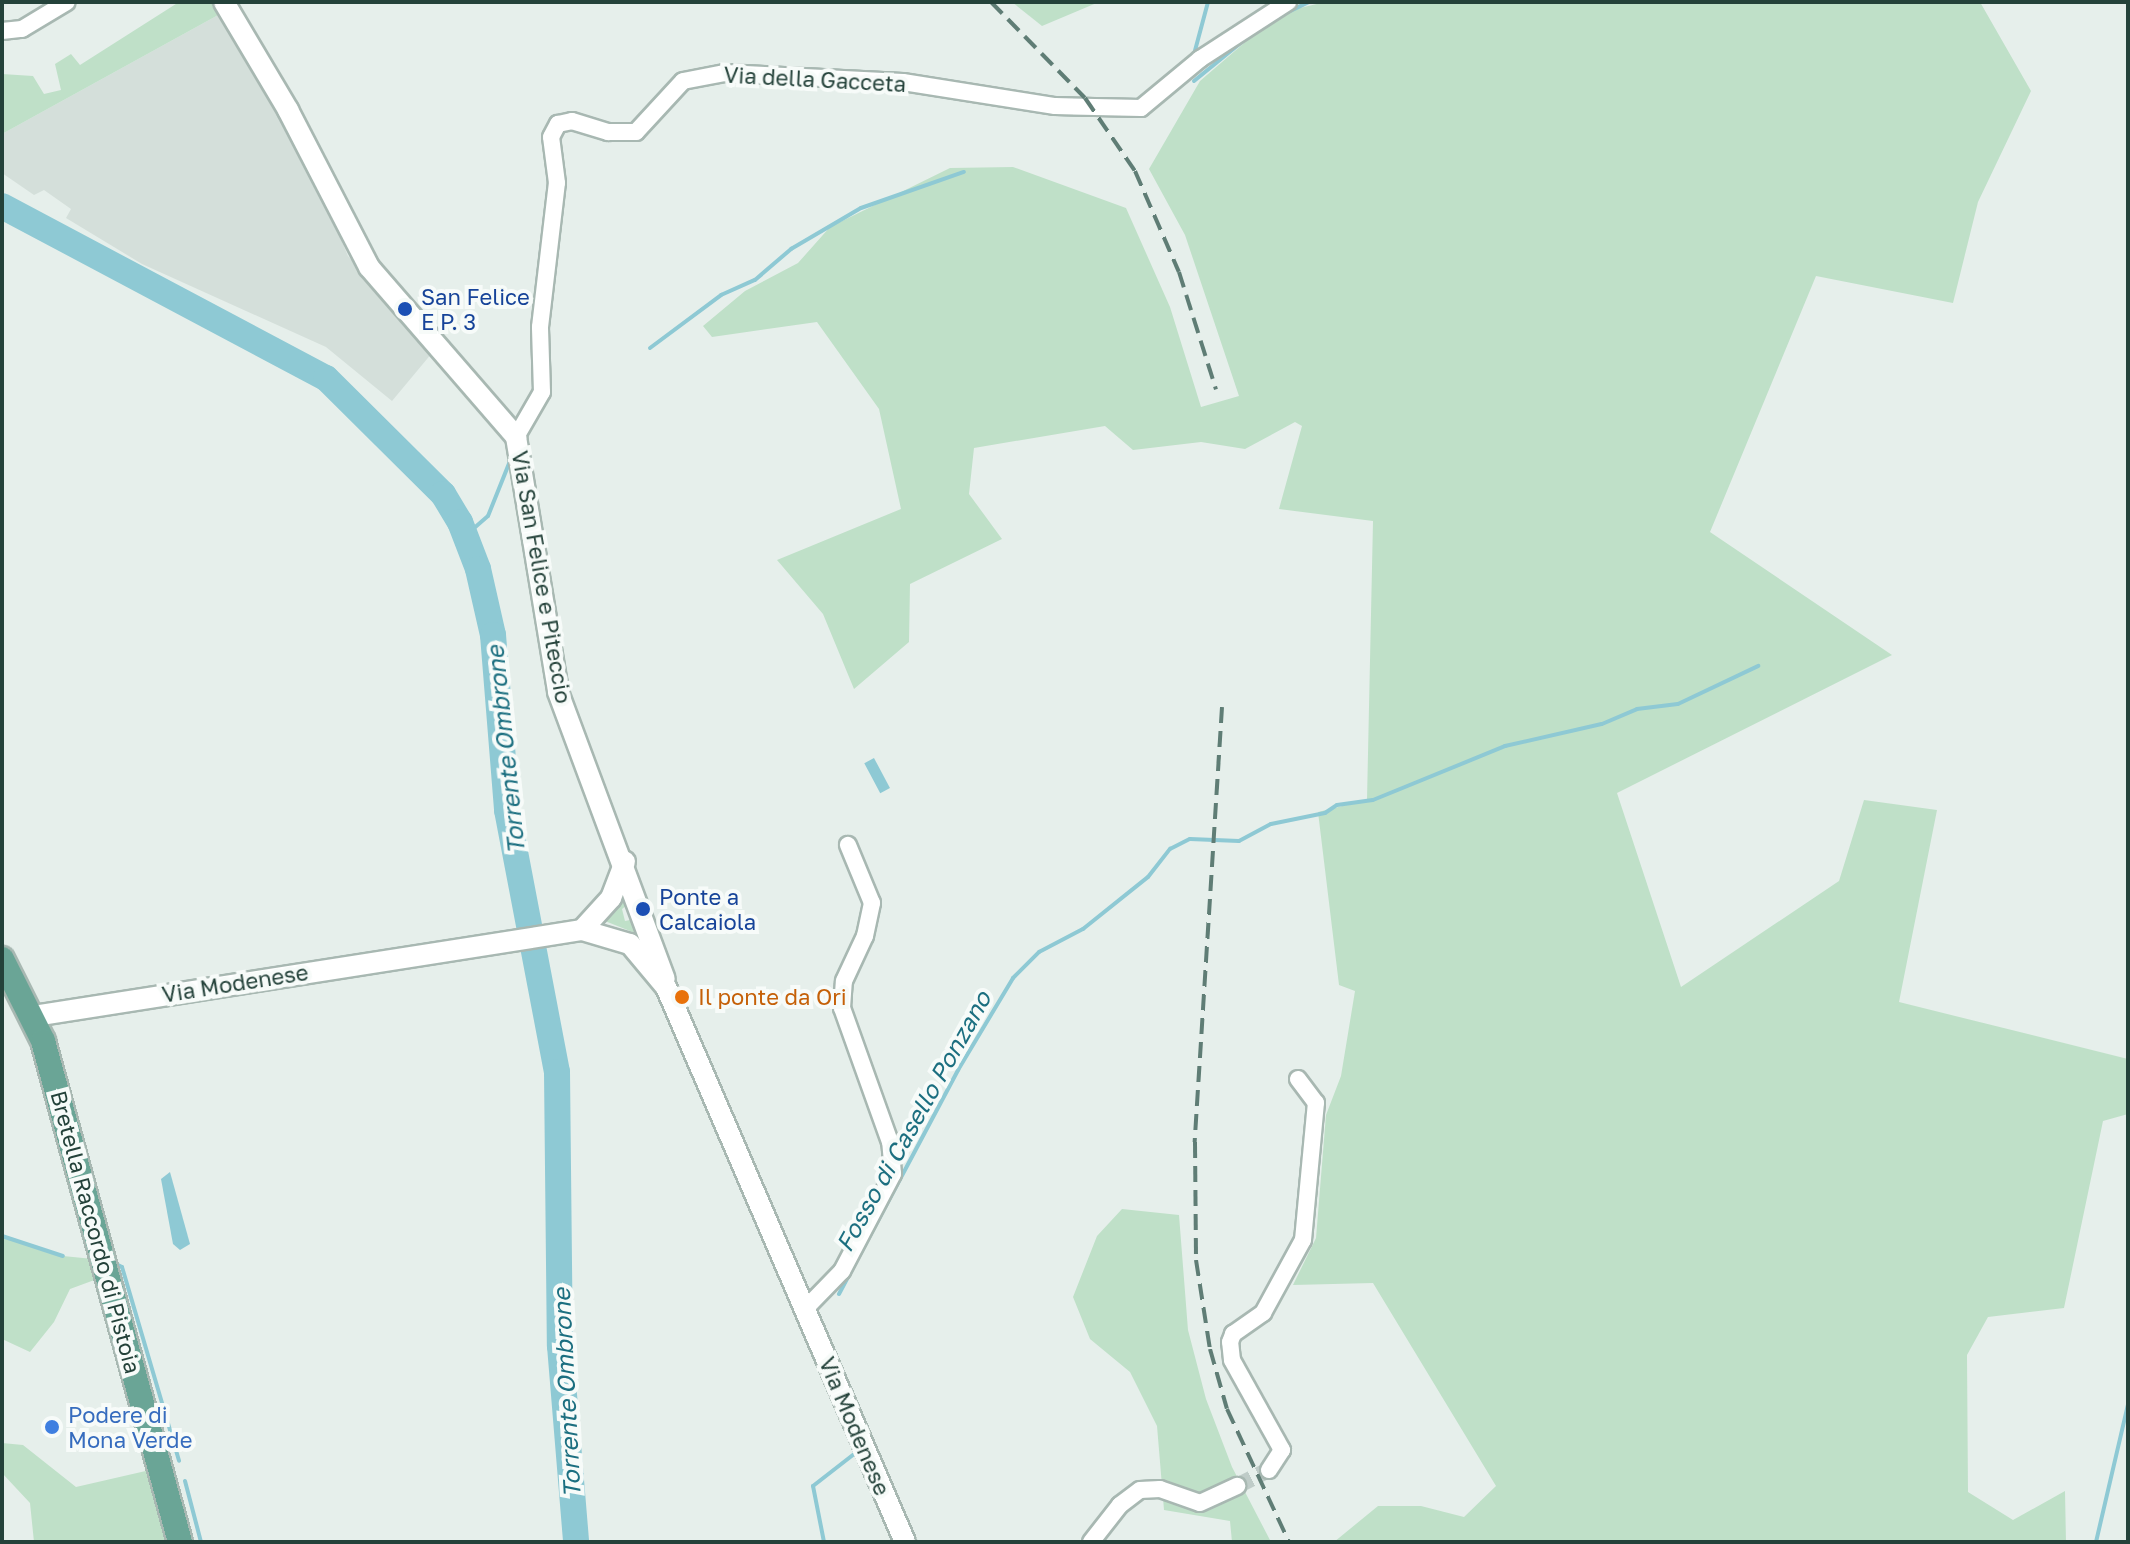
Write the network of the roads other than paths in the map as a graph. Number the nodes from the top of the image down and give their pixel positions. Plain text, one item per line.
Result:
1 (67, 2) edge
2 (224, 2) edge
3 (1288, 2) edge
4 (2, 31) edge
5 (516, 437) junction
6 (848, 845) dead end
7 (625, 862) junction
8 (572, 932) junction
9 (2, 959) edge
10 (666, 987) junction
11 (34, 1016) junction
12 (1298, 1079) dead end
13 (805, 1309) junction
14 (1269, 1470) dead end
15 (1237, 1486) tunnel mouth
16 (180, 1542) edge
17 (905, 1542) edge
18 (1091, 1542) edge

1 - 4 street
2 - 5 street, Via San Felice e Piteccio
3 - 5 street, Via della Gacceta
5 - 7 street, Via San Felice e Piteccio
6 - 13 street
7 - 8 street
7 - 10 street, Via San Felice e Piteccio
8 - 10 street
8 - 11 street, Via Modenese
9 - 11 main road
10 - 13 street, Via Modenese
11 - 16 main road, Bretella Raccordo di Pistoia
12 - 14 street
13 - 17 street, Via Modenese
15 - 18 street

